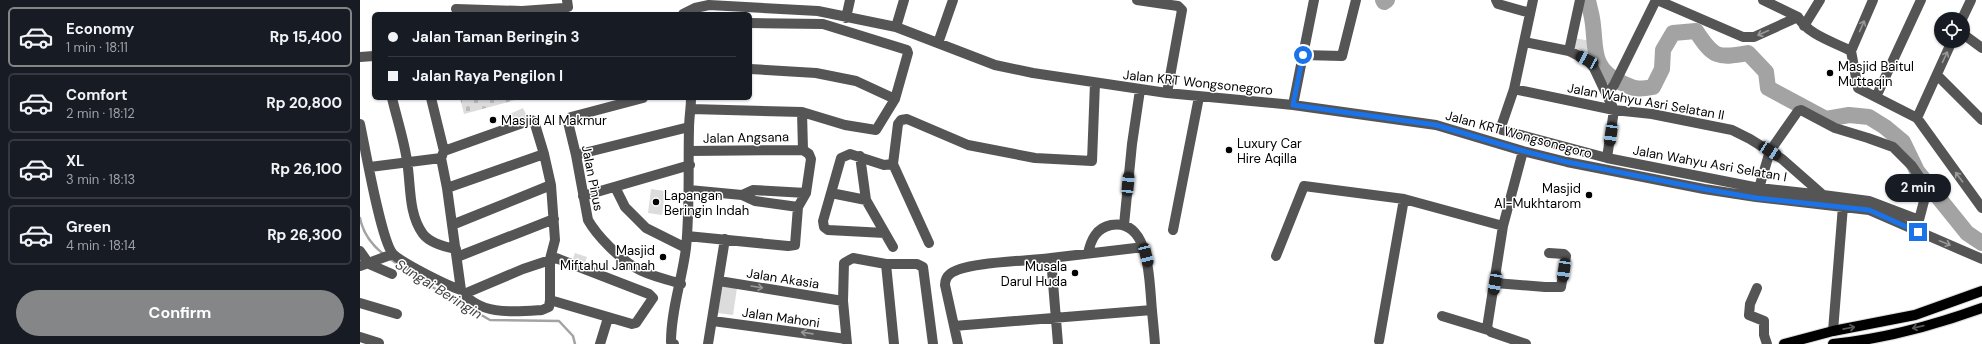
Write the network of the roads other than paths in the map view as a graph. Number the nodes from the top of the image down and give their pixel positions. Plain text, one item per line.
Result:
1 (568, 0) edge
2 (850, 0) edge
3 (904, 0) edge
4 (953, 0) edge
5 (1137, 0) edge
6 (1314, 0) edge
7 (1356, 0) edge
8 (1496, 0) edge
9 (1533, 0) edge
10 (1580, 0) edge
11 (1657, 0) edge
12 (1763, 0) edge
13 (1820, 0) edge
14 (1873, 0) edge
15 (1921, 0) edge
16 (1971, 0) edge
17 (695, 7) edge
18 (456, 8) edge
19 (1965, 12) edge
20 (1530, 13) junction
21 (846, 18) junction
22 (1801, 21) junction
23 (752, 23) edge
24 (896, 27) junction
25 (1970, 39) edge
26 (1524, 42) junction
27 (938, 43) junction
28 (1949, 48) edge
29 (1982, 48) edge
30 (1569, 51) junction
31 (1851, 51) junction
32 (1303, 55) junction
33 (372, 56) edge
34 (360, 57) edge
35 (752, 69) edge
36 (1937, 75) junction
37 (1095, 83) junction
38 (1514, 89) junction
39 (1140, 90) junction
40 (1167, 93) junction
41 (1607, 94) junction
42 (1199, 97) junction
43 (1876, 97) junction
44 (895, 99) junction
45 (392, 100) edge
46 (430, 100) edge
47 (635, 100) edge
48 (691, 100) edge
49 (1293, 105) junction
50 (691, 109) junction
51 (1614, 110) junction
52 (802, 112) junction
53 (1917, 118) junction
54 (1982, 120) edge
55 (360, 124) edge
56 (689, 127) junction
57 (803, 150) junction
58 (689, 151) junction
59 (1523, 151) junction
60 (1770, 151) junction
61 (442, 154) junction
62 (544, 154) junction
63 (576, 155) junction
64 (860, 156) junction
65 (1607, 158) junction
66 (407, 162) junction
67 (893, 164) junction
68 (690, 165) junction
69 (370, 168) junction
70 (551, 185) junction
71 (615, 187) junction
72 (447, 188) junction
73 (1759, 188) junction
74 (689, 190) junction
75 (806, 193) junction
76 (831, 193) junction
77 (742, 195) junction
78 (1823, 195) junction
79 (583, 196) junction
80 (1404, 199) junction
81 (866, 200) junction
82 (1843, 206) junction
83 (798, 207) junction
84 (1982, 208) edge
85 (554, 219) junction
86 (1919, 220) junction
87 (452, 225) junction
88 (1124, 225) junction
89 (1503, 226) junction
90 (1173, 230) dead end
91 (1918, 232) junction
92 (885, 234) junction
93 (687, 236) junction
94 (725, 239) junction
95 (929, 242) dead end
96 (893, 247) dead end
97 (1144, 247) junction
98 (686, 248) junction
99 (360, 251) edge
100 (457, 253) junction
101 (1549, 253) dead end
102 (393, 254) junction
103 (1088, 254) junction
104 (1276, 256) dead end
105 (1051, 258) junction
106 (550, 259) junction
107 (1982, 259) edge
108 (886, 264) junction
109 (364, 265) edge
110 (392, 274) dead end
111 (719, 282) junction
112 (1495, 283) junction
113 (681, 284) junction
114 (1757, 288) dead end
115 (1982, 291) edge
116 (462, 292) junction
117 (550, 300) junction
118 (843, 301) junction
119 (360, 303) edge
120 (1939, 308) junction
121 (1982, 308) edge
122 (1152, 310) junction
123 (397, 314) dead end
124 (1442, 316) dead end
125 (608, 318) junction
126 (1056, 318) junction
127 (713, 321) junction
128 (1943, 321) junction
129 (954, 326) junction
130 (1488, 330) junction
131 (1833, 331) junction
132 (360, 337) edge
133 (1498, 340) edge
134 (846, 341) edge
135 (1379, 341) dead end
136 (379, 343) dead end
137 (672, 343) edge
138 (600, 344) edge
139 (708, 344) edge
140 (894, 344) edge
141 (933, 344) edge
142 (958, 344) edge
143 (1058, 344) edge
144 (1155, 344) edge
145 (1526, 344) edge
146 (1768, 344) edge
147 (1784, 344) edge
148 (1833, 344) edge

1 - 18 street
2 - 21 street
3 - 24 street
4 - 27 street
5 - 40 street
6 - 32 street
7 - 32 street
8 - 20 street
9 - 20 street, Jalan Wahyu Asri Selatan I
10 - 30 street
22 -> 11 street
11 - 41 street
12 - 22 street
13 - 22 street
31 -> 14 street
15 - 43 street
16 - 19 street
17 - 21 street, Jalan KRT Wongsonegoro
20 - 26 street, Jalan Wahyu Asri Selatan I
21 - 24 street, Jalan KRT Wongsonegoro
22 - 31 street
23 - 44 street
24 - 27 street, Jalan KRT Wongsonegoro
25 - 29 street
26 - 30 street
26 - 38 street, Jalan Wahyu Asri Selatan I
27 - 37 street, Jalan KRT Wongsonegoro
36 -> 28 street
30 - 41 street
31 - 43 street
32 - 49 street
33 - 34 street
35 - 44 street
36 - 53 street
36 - 54 street
37 - 39 street, Jalan KRT Wongsonegoro
37 - 67 street
38 - 51 street, Jalan Wahyu Asri Selatan II
38 - 65 street, Jalan Wahyu Asri Selatan I
39 - 40 street, Jalan KRT Wongsonegoro
39 - 88 street
40 - 42 street, Jalan KRT Wongsonegoro
41 - 51 street
42 - 49 street, Jalan KRT Wongsonegoro
42 - 90 street
43 - 53 street
44 - 52 street
45 - 66 street
46 - 61 street
47 - 63 street, Jalan Pinus
48 - 50 street
49 - 59 street, Jalan KRT Wongsonegoro
50 - 52 street
50 - 56 street
51 - 60 street, Jalan Wahyu Asri Selatan II
51 - 65 street
52 - 57 street
84 -> 53 street
55 - 69 street
56 - 58 street
56 - 63 street
57 - 58 street, Jalan Angsana
57 - 75 street
58 - 68 street
59 - 82 street, Jalan KRT Wongsonegoro
59 - 89 street
60 - 73 street
60 - 78 street, Jalan Wahyu Asri Selatan II
60 - 86 street
61 - 62 street
61 - 66 street
61 - 72 street
62 - 70 street
62 - 72 street
63 - 79 street, Jalan Pinus
64 - 67 street
64 - 76 street
64 - 81 street
65 - 73 street, Jalan Wahyu Asri Selatan I
66 - 69 street
66 - 100 street
67 - 95 street
68 - 71 street
68 - 74 street
69 - 102 street
70 - 85 street
70 - 87 street
71 - 79 street
71 - 98 street
72 - 87 street
73 - 78 street, Jalan Wahyu Asri Selatan I
74 - 77 street
74 - 93 street
75 - 77 street
75 - 83 street
76 - 81 street
76 - 92 street
77 - 83 street
78 - 86 street, Jalan Wahyu Asri Selatan I
79 - 113 street, Jalan Pinus
80 - 89 street
80 - 104 street
80 - 135 street
81 - 92 street
82 - 91 street, Jalan KRT Wongsonegoro
82 - 131 street
83 - 94 street
85 - 100 street
85 - 106 street
86 - 91 street
87 - 100 street
88 - 97 street
88 - 103 street
89 - 112 street
91 -> 107 street, Jalan KRT Wongsonegoro
92 - 96 street
93 - 94 street
93 - 98 street
94 - 111 street
97 - 103 street
97 - 122 street
98 - 113 street
99 - 109 street
100 - 116 street
101 - 112 street
102 - 109 street
102 - 116 street
103 - 105 street
105 - 126 street
105 - 129 street
106 - 116 street
106 - 117 street
106 - 125 street
108 - 118 street
108 - 140 street
108 - 141 street
109 - 110 street
111 -> 118 street, Jalan Akasia
111 - 127 street
112 - 130 street
113 - 137 street
114 - 146 street
115 - 120 main road
116 - 117 street
117 - 125 street
118 - 134 street
119 - 123 street
120 - 128 main road
131 -> 120 main road
121 - 128 main road
122 - 126 street
122 - 144 street
124 - 130 street
125 - 138 street
126 - 129 street
126 - 143 street
134 -> 127 street, Jalan Mahoni
127 - 139 street
128 -> 148 main road
129 - 142 street
130 - 133 street
131 - 147 main road
132 - 136 street
133 - 145 street

